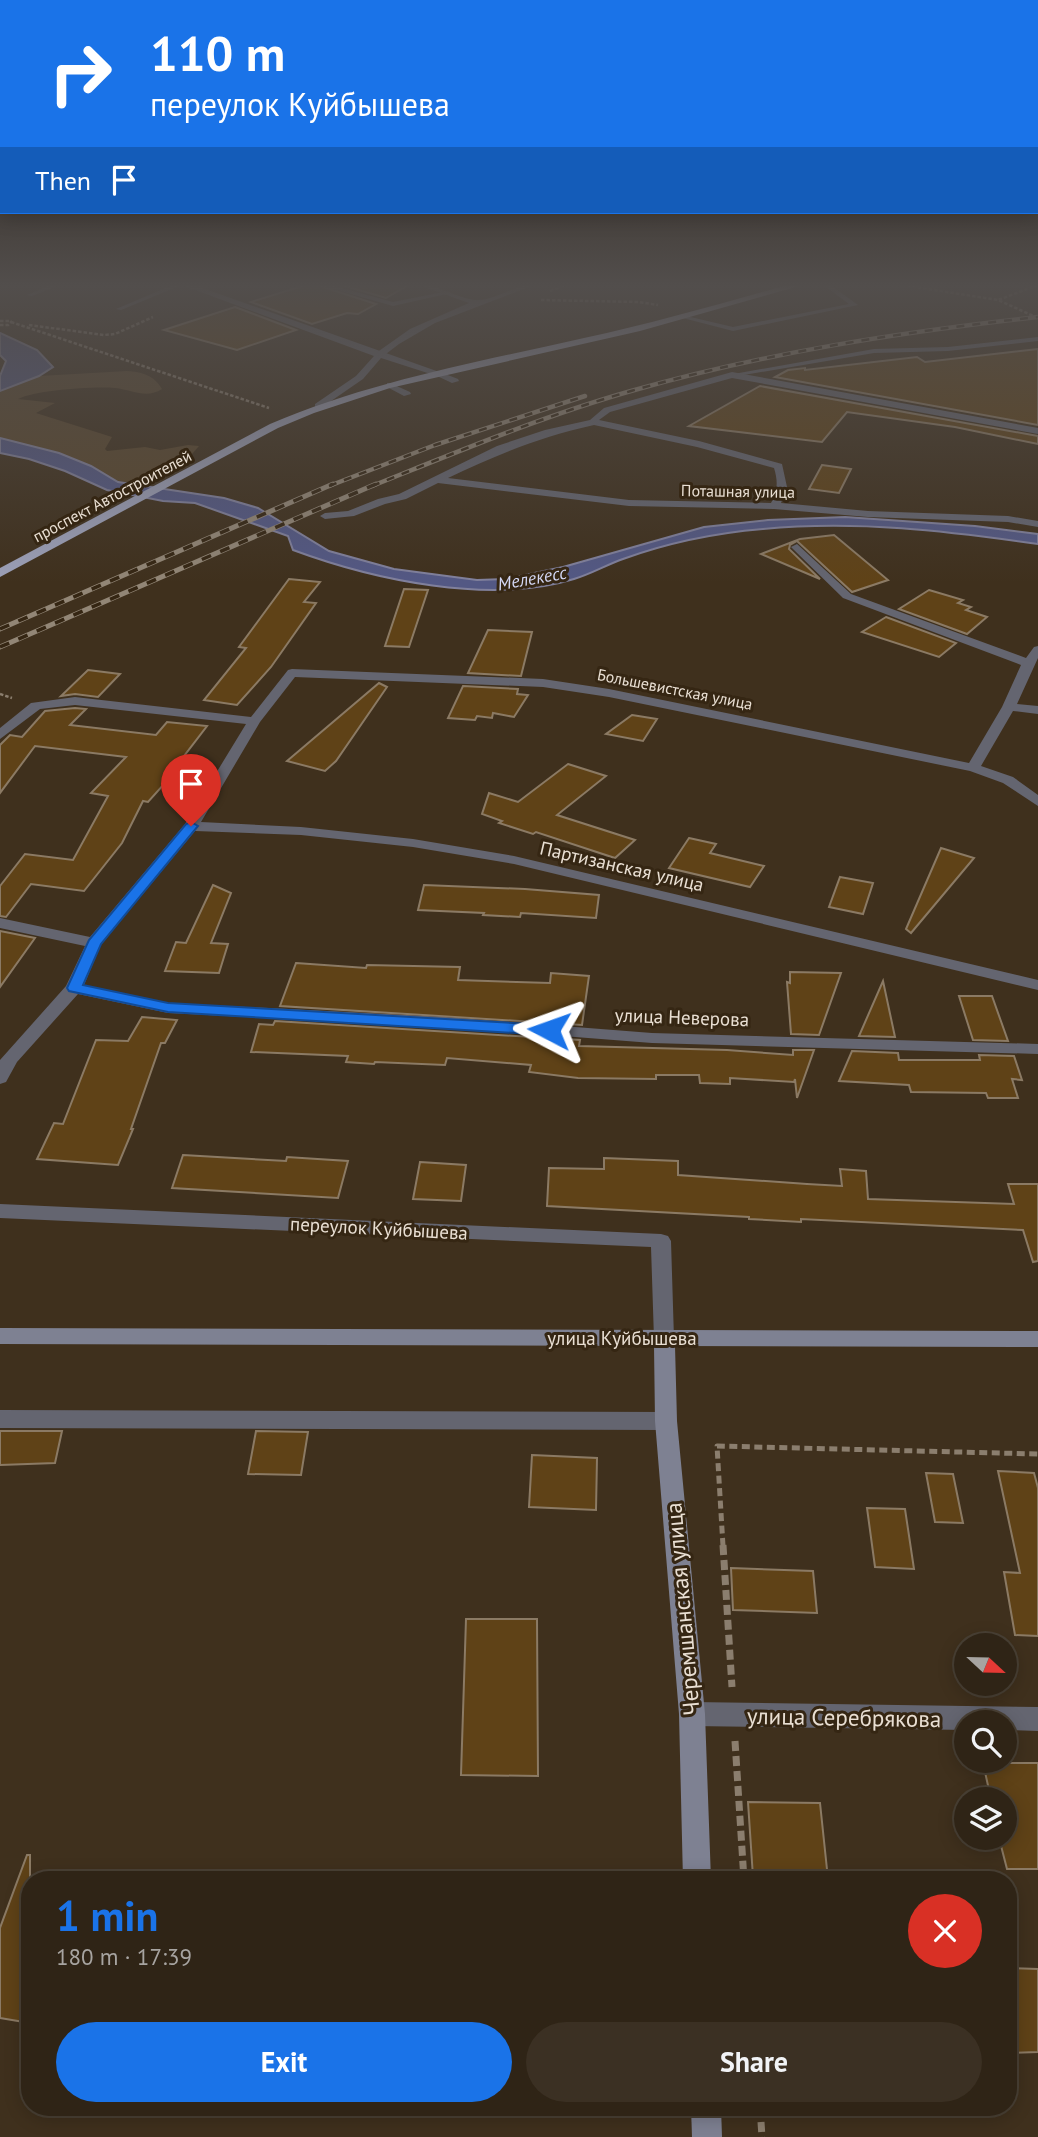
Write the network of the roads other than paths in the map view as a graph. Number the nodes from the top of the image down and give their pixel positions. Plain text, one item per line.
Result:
1 (352, 384) edge
2 (399, 384) edge
3 (701, 384) edge
4 (790, 384) edge
5 (390, 386) junction
6 (407, 394) dead end
7 (318, 406) junction
8 (594, 422) junction
9 (1038, 431) edge
10 (438, 480) junction
11 (774, 506) junction
12 (325, 516) dead end
13 (1038, 524) edge
14 (797, 547) dead end
15 (0, 573) edge
16 (1038, 650) edge
17 (1028, 663) junction
18 (1009, 707) junction
19 (1038, 710) edge
20 (254, 721) junction
21 (0, 735) edge
22 (973, 768) junction
23 (1038, 802) edge
24 (191, 826) junction
25 (0, 923) edge
26 (94, 943) junction
27 (1038, 985) edge
28 (74, 988) junction
29 (1038, 1049) edge
30 (0, 1078) edge
31 (0, 1211) edge
32 (0, 1336) edge
33 (664, 1339) junction
34 (1038, 1339) edge
35 (0, 1419) edge
36 (666, 1421) junction
37 (692, 1714) junction
38 (1038, 1719) edge
39 (698, 1871) edge
40 (706, 2116) edge
41 (707, 2137) edge

1 - 7 street
2 - 5 highway, проспект Автостроителей
3 - 8 street
4 - 9 street
5 - 6 lane
5 - 7 highway, проспект Автостроителей
7 - 15 highway, проспект Автостроителей
8 - 10 street
8 - 11 street
10 - 11 street, Поташная улица
10 - 12 street
11 - 13 street, Поташная улица
14 - 17 street
16 - 17 street
17 - 18 street
18 - 19 street
18 - 22 street
20 - 21 street
20 - 22 street, Большевистская улица
20 - 24 street
22 - 23 street, Большевистская улица
24 - 26 street
24 - 27 street, Партизанская улица
25 - 26 street
26 - 28 street
28 - 29 street, улица Неверова
28 - 30 street
31 - 33 street, переулок Куйбышева
32 - 33 main road, улица Куйбышева
33 - 34 main road, улица Куйбышева
33 - 36 main road, Черемшанская улица
35 - 36 street
36 - 37 main road, Черемшанская улица
37 - 38 street, улица Серебрякова
37 - 39 main road, Черемшанская улица
40 - 41 main road

